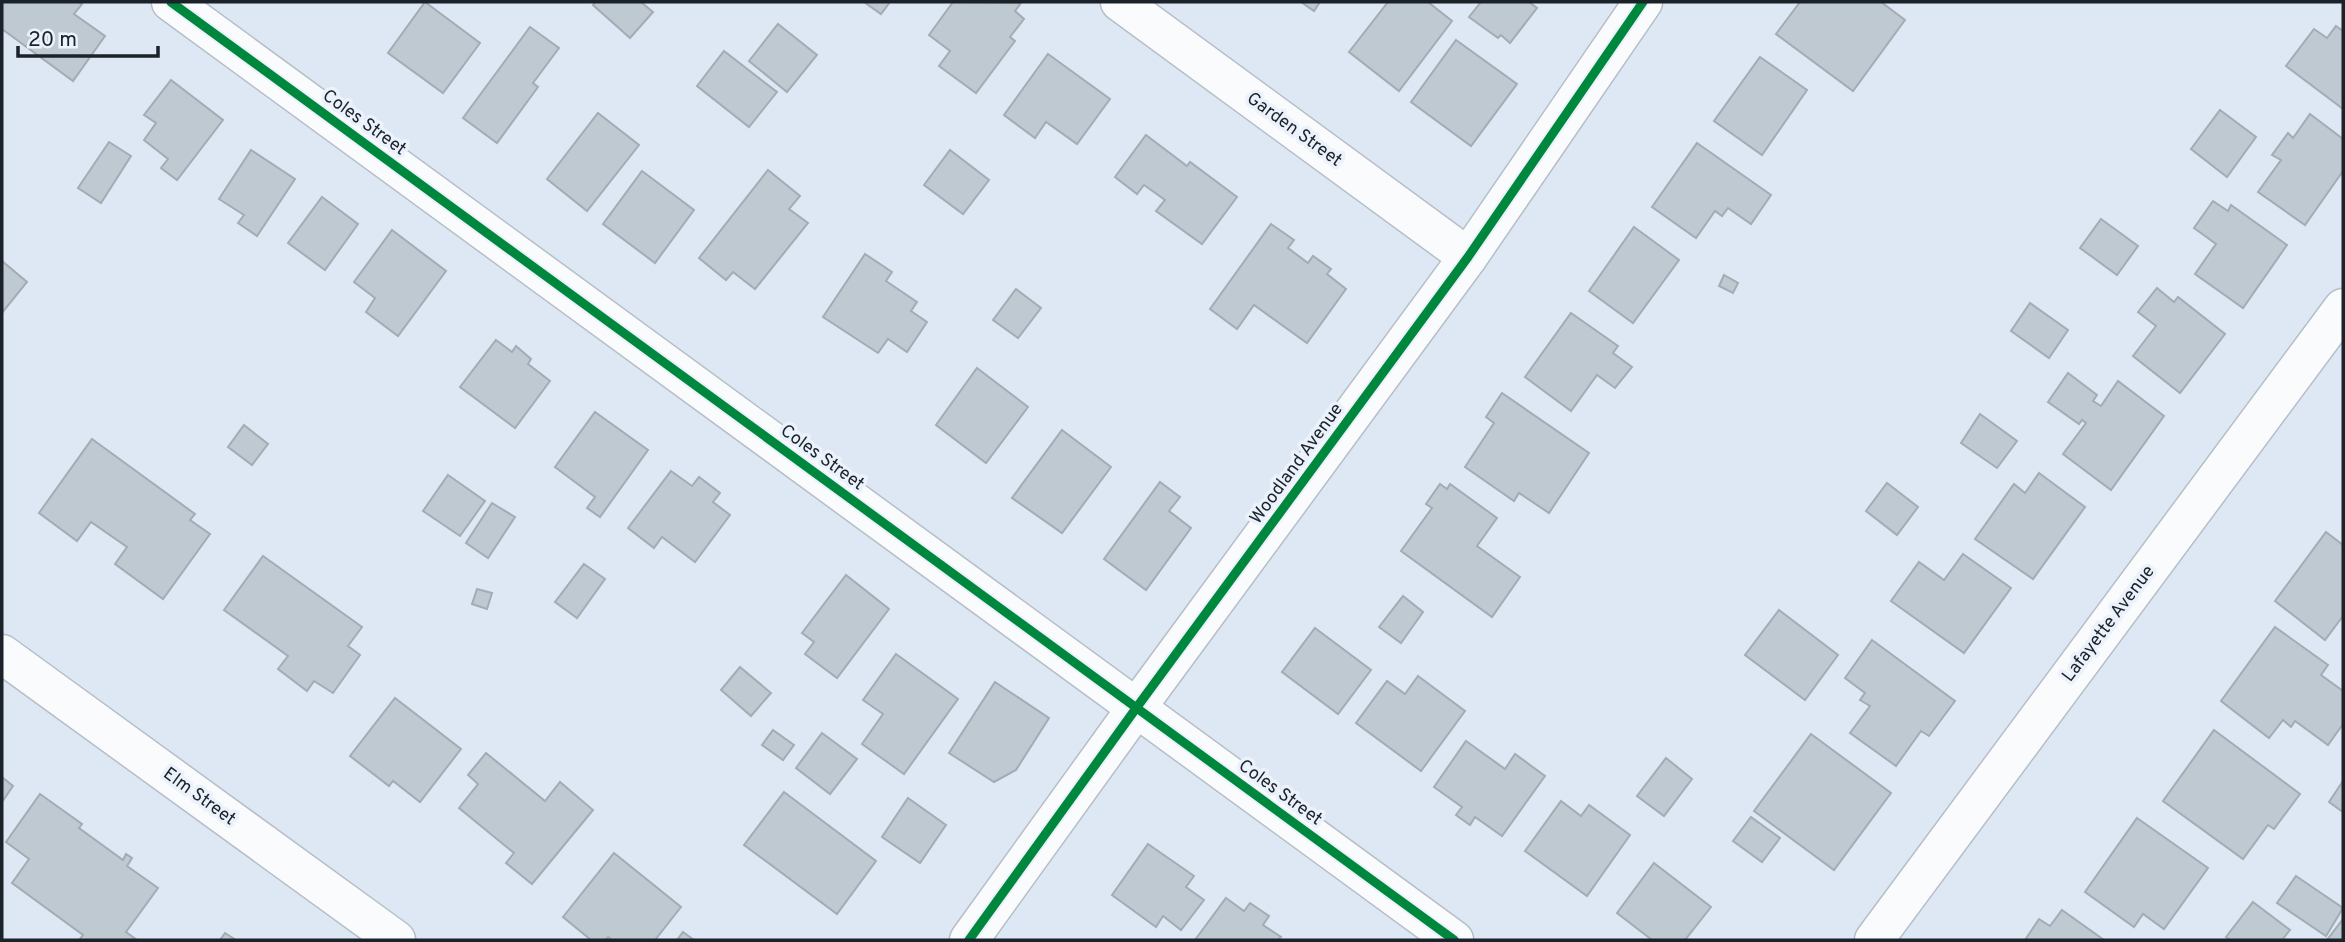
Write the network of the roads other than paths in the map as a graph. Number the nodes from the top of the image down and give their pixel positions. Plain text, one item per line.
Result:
1 (171, 2) edge
2 (1119, 2) edge
3 (1643, 2) edge
4 (1468, 257) junction
5 (2343, 308) edge
6 (2, 654) edge
7 (1137, 707) junction
8 (396, 940) edge
9 (969, 940) edge
10 (1454, 940) edge
11 (1874, 940) edge

1 - 7 street, Coles Street
2 - 4 street, Garden Street
3 - 4 street, Woodland Avenue
4 - 7 street, Woodland Avenue
5 - 11 street, Lafayette Avenue
6 - 8 street, Elm Street
7 - 9 street, Woodland Avenue
7 - 10 street, Coles Street

